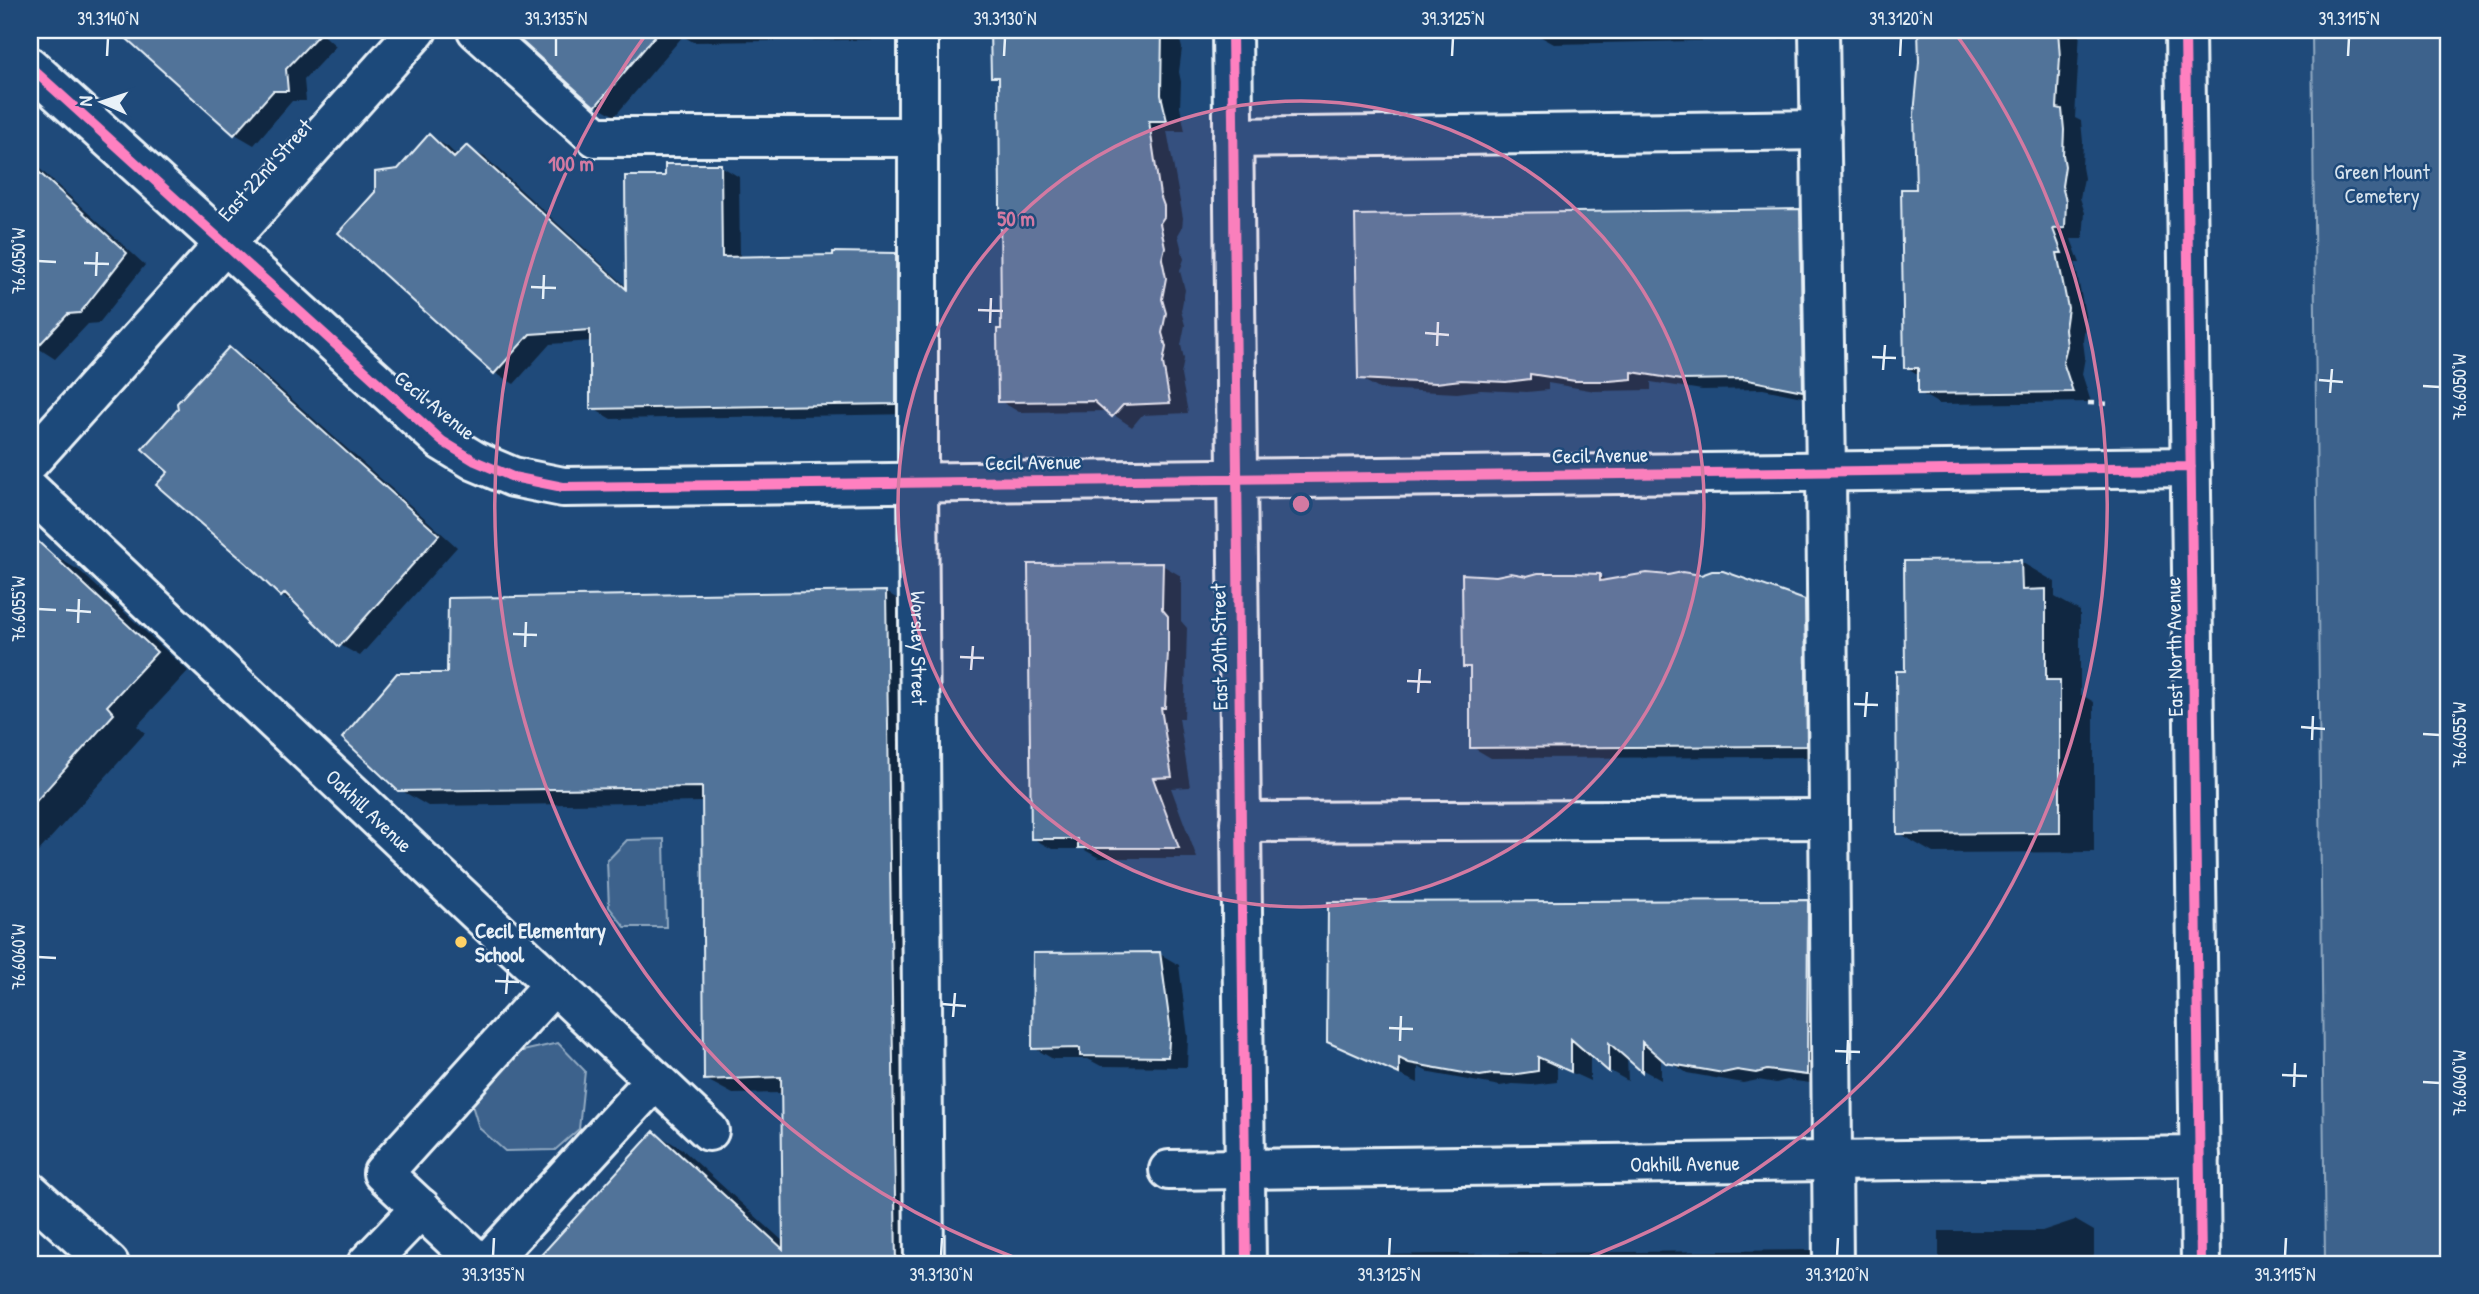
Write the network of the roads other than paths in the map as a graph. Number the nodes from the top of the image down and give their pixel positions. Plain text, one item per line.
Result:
1 (417, 30) edge
2 (477, 30) edge
3 (918, 30) edge
4 (1232, 30) edge
5 (1819, 30) edge
6 (2185, 30) edge
7 (30, 67) edge
8 (1821, 130) junction
9 (919, 137) junction
10 (1233, 138) junction
11 (225, 244) junction
12 (30, 461) edge
13 (2191, 467) junction
14 (1826, 471) junction
15 (1237, 479) junction
16 (918, 482) junction
17 (30, 490) edge
18 (1829, 819) junction
19 (1240, 822) junction
20 (554, 984) junction
21 (655, 1080) junction
22 (709, 1131) dead end
23 (2200, 1156) junction
24 (1832, 1161) junction
25 (1245, 1169) junction
26 (1169, 1170) dead end
27 (30, 1192) edge
28 (421, 1208) junction
29 (109, 1264) edge
30 (368, 1264) edge
31 (480, 1264) edge
32 (486, 1264) edge
33 (924, 1264) edge
34 (1246, 1264) edge
35 (1833, 1264) edge
36 (2201, 1264) edge

1 - 11 street, East 22nd Street
2 - 9 street
3 - 9 street, Worsley Street
4 - 10 street, East 20th Street
5 - 8 street
6 - 13 street, East North Avenue
7 - 11 street, Cecil Avenue
8 - 10 street
8 - 14 street
9 - 16 street, Worsley Street
10 - 15 street, East 20th Street
11 - 12 street, East 22nd Street
11 - 16 street, Cecil Avenue
13 - 14 street, Cecil Avenue
13 - 23 street, East North Avenue
14 - 15 street, Cecil Avenue
14 - 18 street
15 - 16 street, Cecil Avenue
15 - 19 street, East 20th Street
16 - 33 street, Worsley Street
17 - 20 street, Oakhill Avenue
18 - 19 street
18 - 24 street
19 - 25 street, East 20th Street
20 - 21 street, Oakhill Avenue
20 - 28 street
21 - 22 street, Oakhill Avenue
21 - 32 street
23 - 24 street, Oakhill Avenue
23 - 36 street, East North Avenue
24 - 25 street, Oakhill Avenue
24 - 35 street
25 - 26 street, Oakhill Avenue
25 - 34 street, East 20th Street
27 - 29 street
28 - 30 street
28 - 31 street

